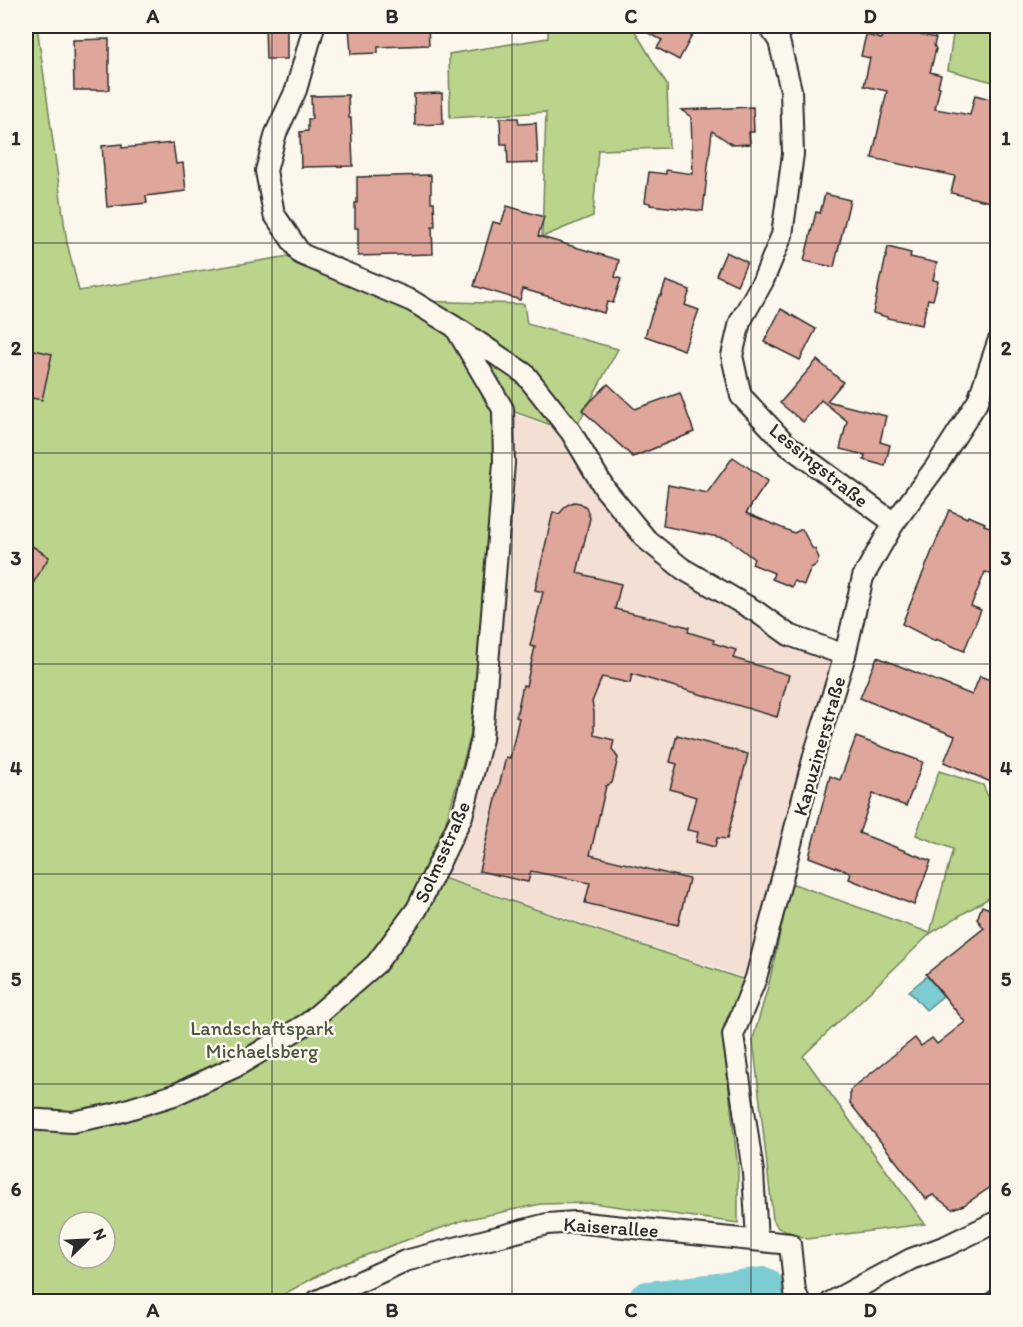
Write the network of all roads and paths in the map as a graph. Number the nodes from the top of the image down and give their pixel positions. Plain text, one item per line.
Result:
1 (314, 26) edge
2 (769, 26) edge
3 (455, 327) junction
4 (998, 342) edge
5 (894, 523) junction
6 (845, 655) junction
7 (26, 1119) edge
8 (998, 1221) edge
9 (757, 1240) junction
10 (315, 1302) edge
11 (800, 1302) edge
12 (831, 1302) edge

1 - 3 street, Solmsstraße
2 - 5 street, Lessingstraße
3 - 6 street, Kapuzinerstraße
3 - 7 street, Solmsstraße
4 - 5 street
5 - 6 street
6 - 9 street, Kapuzinerstraße
8 - 12 street
9 - 10 street, Kaiserallee
9 - 11 street, Kaiserallee

